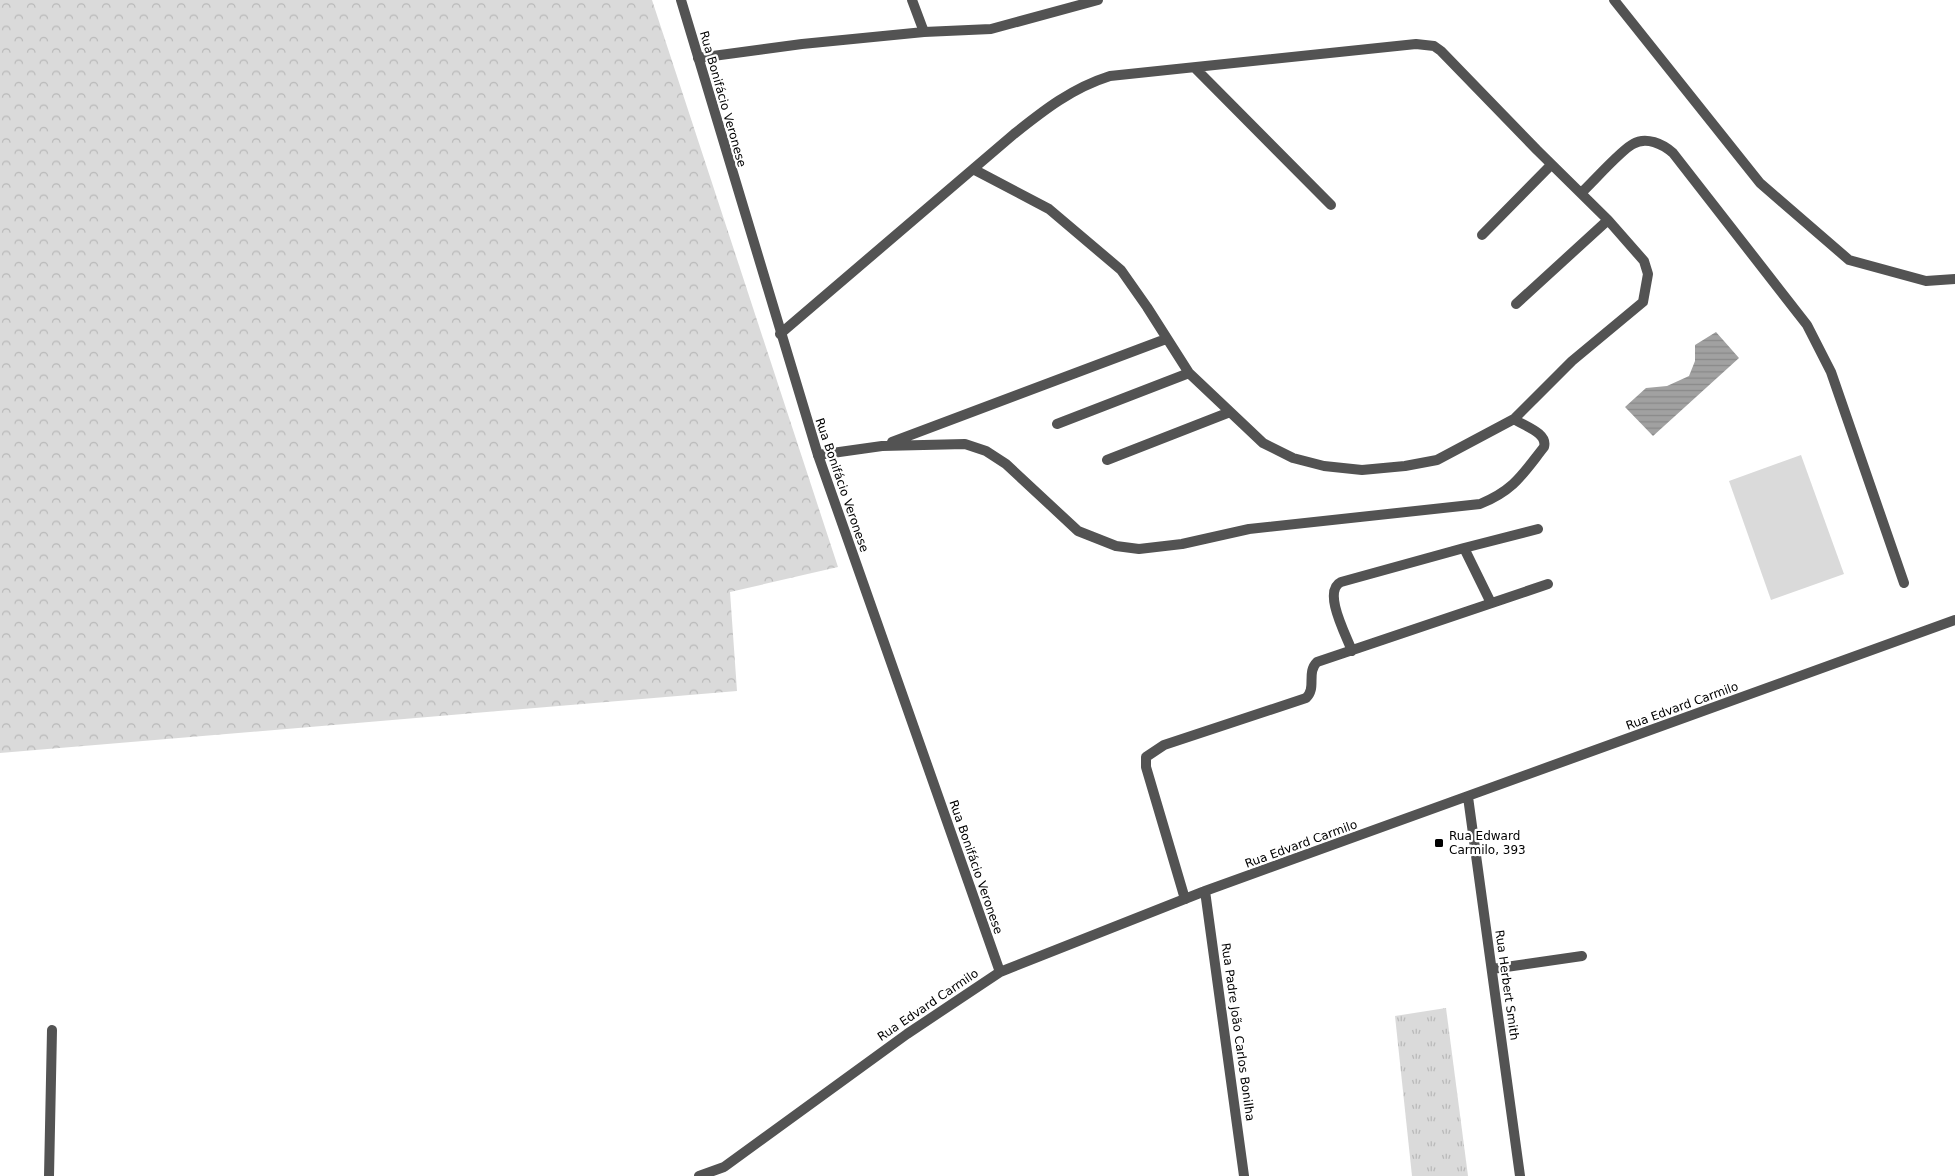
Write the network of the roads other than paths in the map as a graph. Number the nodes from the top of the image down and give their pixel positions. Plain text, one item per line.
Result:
1 (681, 0) edge
2 (912, 0) edge
3 (1098, 0) edge
4 (1614, 0) edge
5 (1081, 3) edge
6 (924, 32) junction
7 (698, 58) junction
8 (1195, 68) junction
9 (1551, 165) junction
10 (973, 169) junction
11 (1581, 193) junction
12 (1331, 205) dead end
13 (1608, 220) junction
14 (1482, 235) dead end
15 (1955, 279) edge
16 (1516, 304) dead end
17 (780, 334) junction
18 (1166, 339) junction
19 (1189, 373) junction
20 (1230, 412) junction
21 (1514, 420) junction
22 (1057, 424) dead end
23 (882, 446) junction
24 (818, 454) junction
25 (1107, 460) dead end
26 (1538, 529) dead end
27 (1464, 548) junction
28 (1548, 584) dead end
29 (1904, 584) dead end
30 (1491, 603) junction
31 (1955, 620) edge
32 (1352, 650) junction
33 (1468, 797) junction
34 (1205, 891) junction
35 (1185, 899) junction
36 (1582, 956) dead end
37 (1492, 969) junction
38 (1000, 972) junction
39 (52, 1030) dead end
40 (724, 1171) edge
41 (49, 1176) edge
42 (699, 1176) edge
43 (1244, 1176) edge
44 (1520, 1176) edge

1 - 7 street, Rua Bonifácio Veronese
2 - 6 street
3 - 5 street
4 - 15 street
5 - 6 street
6 - 7 street
7 - 17 street, Rua Bonifácio Veronese
8 - 9 street
8 - 10 street
8 - 12 street
9 - 11 street
9 - 14 street
10 - 17 street
10 - 18 street
11 - 13 street
11 - 29 street
13 - 16 street
13 - 21 street
17 - 24 street, Rua Bonifácio Veronese
18 - 19 street
18 - 23 street
19 - 20 street
19 - 22 street
20 - 21 street
20 - 25 street
21 - 23 street
23 - 24 street
24 - 38 street, Rua Bonifácio Veronese
26 - 27 street
27 - 30 street
27 - 32 street
28 - 30 street
30 - 32 street
31 - 33 street, Rua Edvard Carmilo
32 - 35 street
33 - 34 street, Rua Edvard Carmilo
33 - 37 street, Rua Herbert Smith
34 - 35 street, Rua Edvard Carmilo
34 - 43 street, Rua Padre João Carlos Bonilha
35 - 38 street, Rua Edvard Carmilo
36 - 37 street
37 - 44 street, Rua Herbert Smith
38 - 40 street, Rua Edvard Carmilo
39 - 41 street
40 - 42 street, Rua Edvard Carmilo

